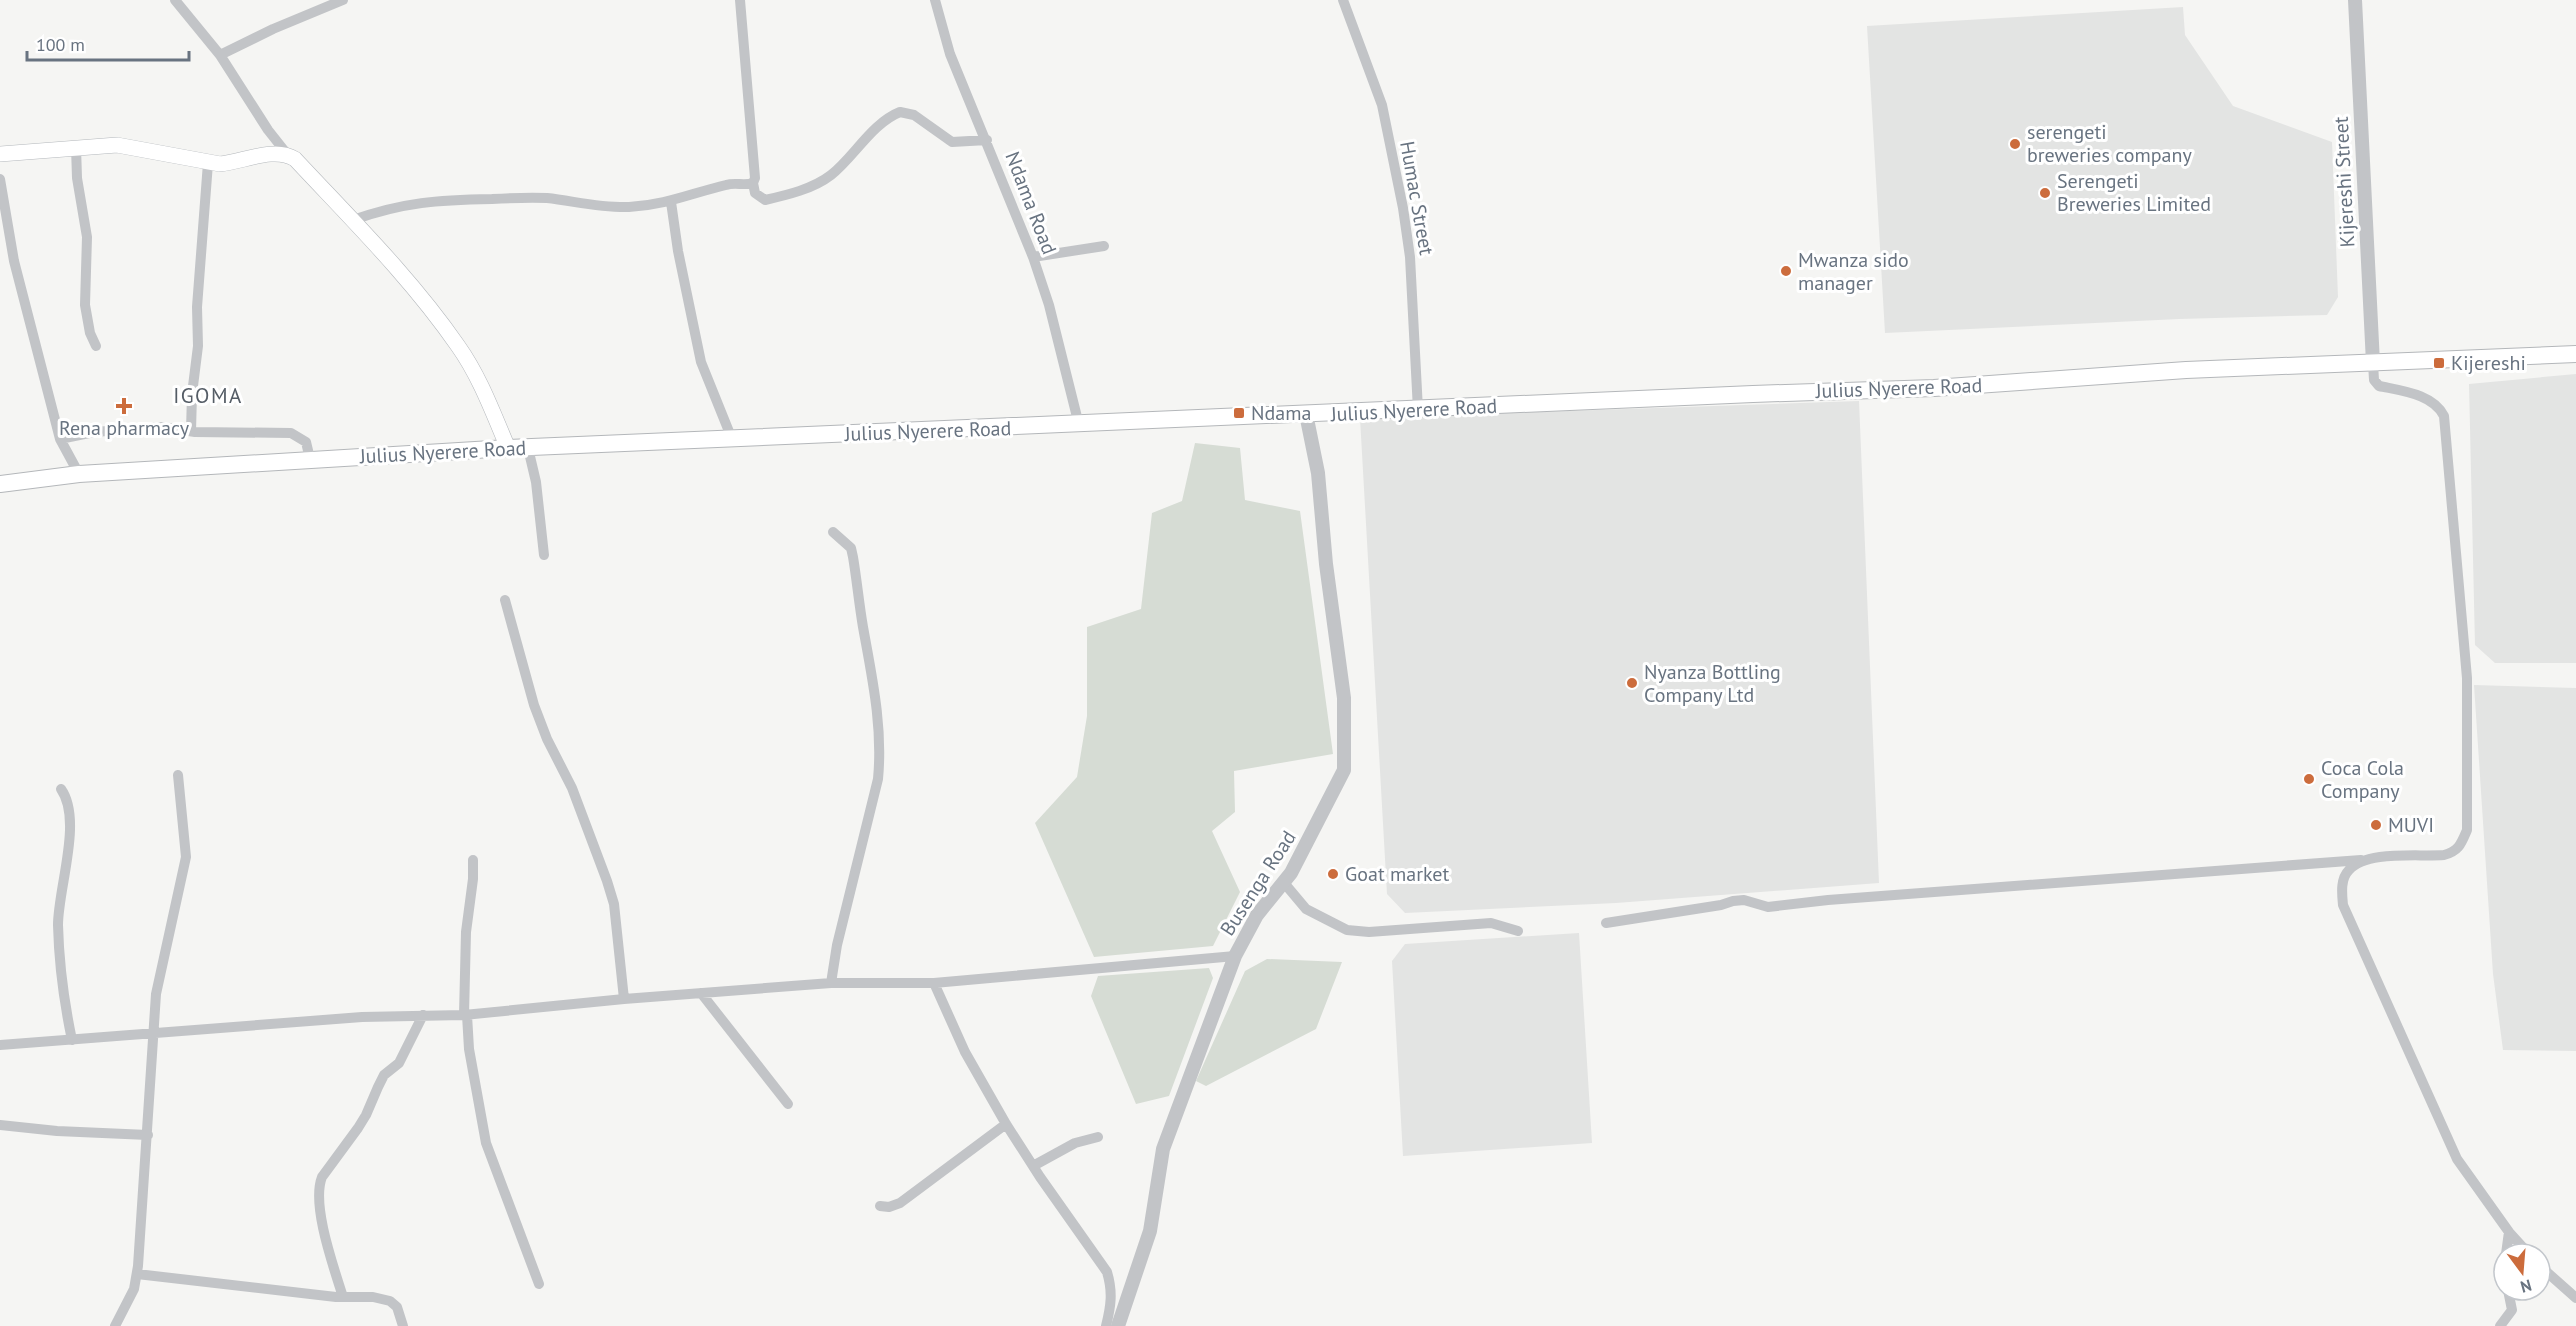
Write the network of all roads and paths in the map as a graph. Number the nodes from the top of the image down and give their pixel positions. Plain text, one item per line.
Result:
1 (175, 0) edge
2 (343, 0) edge
3 (740, 0) edge
4 (935, 0) edge
5 (1343, 0) edge
6 (2355, 0) edge
7 (220, 55) junction
8 (987, 140) junction
9 (76, 147) junction
10 (0, 154) edge
11 (287, 154) junction
12 (208, 163) junction
13 (0, 179) edge
14 (753, 183) junction
15 (671, 202) junction
16 (353, 220) junction
17 (1104, 246) dead end
18 (1033, 257) junction
19 (96, 346) dead end
20 (2576, 354) edge
21 (2373, 363) junction
22 (1418, 410) junction
23 (1306, 414) junction
24 (1079, 425) junction
25 (191, 431) junction
26 (60, 439) junction
27 (732, 439) junction
28 (508, 448) junction
29 (528, 448) junction
30 (310, 459) junction
31 (79, 474) junction
32 (0, 484) edge
33 (833, 532) dead end
34 (544, 555) dead end
35 (505, 600) dead end
36 (178, 775) dead end
37 (61, 789) dead end
38 (472, 860) dead end
39 (2361, 860) junction
40 (1285, 884) junction
41 (1606, 923) dead end
42 (1518, 931) dead end
43 (1235, 956) junction
44 (831, 983) junction
45 (934, 983) junction
46 (701, 993) junction
47 (624, 999) junction
48 (423, 1015) junction
49 (466, 1015) junction
50 (155, 1032) junction
51 (72, 1040) junction
52 (0, 1044) edge
53 (788, 1104) dead end
54 (1006, 1124) junction
55 (0, 1125) edge
56 (148, 1135) junction
57 (1098, 1137) dead end
58 (1034, 1166) junction
59 (880, 1206) dead end
60 (2509, 1232) junction
61 (2508, 1242) edge
62 (2518, 1242) edge
63 (137, 1274) junction
64 (2552, 1277) edge
65 (539, 1284) dead end
66 (343, 1297) junction
67 (2576, 1298) edge
68 (2510, 1302) edge
69 (115, 1326) edge
70 (403, 1326) edge
71 (1106, 1326) edge
72 (1118, 1326) edge
73 (2500, 1326) edge

1 - 7 street
2 - 7 street
3 - 14 street
4 - 8 street, Ndama Road
5 - 22 street, Humac Street
6 - 21 street, Kijereshi Street
7 - 11 street
8 - 14 street
8 - 18 street, Ndama Road
9 - 10 main road
9 - 12 main road
9 - 19 street
11 - 12 main road
11 - 16 main road
12 - 25 street
13 - 26 street
14 - 15 street
15 - 16 street
15 - 27 street
16 - 28 main road
17 - 18 street
18 - 24 street, Ndama Road
20 - 21 highway, Julius Nyerere Road
21 - 22 highway, Julius Nyerere Road
21 - 39 street
22 - 23 highway, Julius Nyerere Road
23 - 24 highway, Julius Nyerere Road
23 - 40 street, Busenga Road
24 - 27 highway, Julius Nyerere Road
25 - 26 street
25 - 30 street
26 - 31 street
27 - 29 highway, Julius Nyerere Road
28 - 29 highway, Julius Nyerere Road
28 - 30 highway, Julius Nyerere Road
29 - 34 street
30 - 31 highway, Julius Nyerere Road
31 - 32 highway, Julius Nyerere Road
33 - 44 street
35 - 47 street
36 - 50 street
37 - 51 street
38 - 49 street
39 - 41 street
39 - 60 street
40 - 42 street
40 - 43 street, Busenga Road
43 - 45 street
43 - 72 street, Busenga Road
44 - 45 street
44 - 46 street
45 - 54 street
46 - 47 street
46 - 53 street
47 - 49 street
48 - 49 street
48 - 50 street
48 - 66 street
49 - 65 street
50 - 51 street
50 - 56 street
51 - 52 street
54 - 58 street
54 - 59 street
55 - 56 street
56 - 63 street
57 - 58 street
58 - 71 street
60 - 61 street
60 - 62 street
63 - 66 street
63 - 69 street
64 - 67 street
66 - 70 street
68 - 73 street

